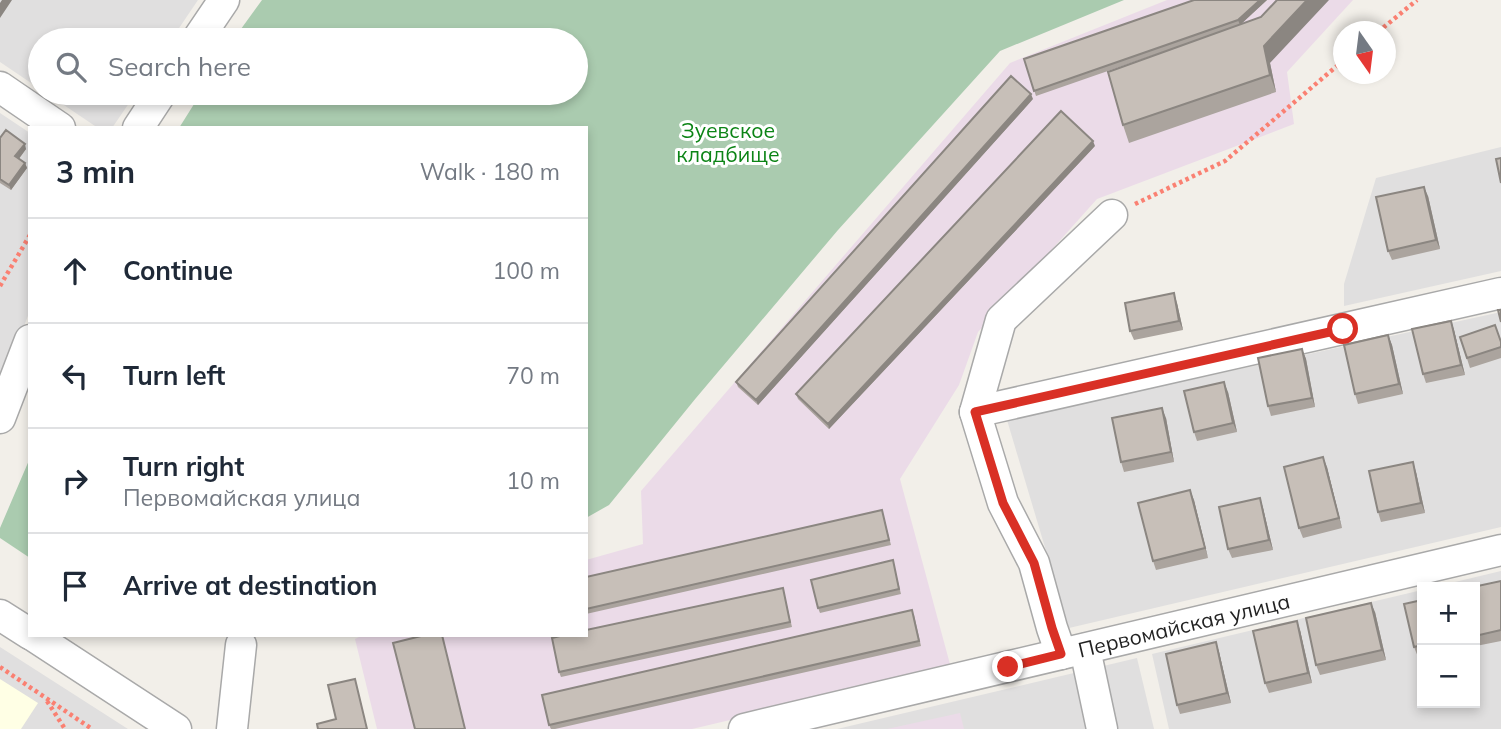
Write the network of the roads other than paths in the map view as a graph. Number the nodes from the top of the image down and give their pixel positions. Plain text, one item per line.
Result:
1 (224, 0) edge
2 (205, 28) edge
3 (0, 88) edge
4 (154, 105) edge
5 (57, 126) edge
6 (139, 126) edge
7 (1112, 215) road end
8 (1501, 293) edge
9 (28, 345) edge
10 (975, 412) junction
11 (0, 418) edge
12 (1501, 550) edge
13 (0, 615) edge
14 (28, 633) edge
15 (34, 637) edge
16 (241, 645) dead end
17 (1073, 651) junction
18 (176, 729) edge
19 (232, 729) edge
20 (744, 729) edge
21 (1102, 729) edge

1 - 2 street
3 - 5 street
4 - 6 street
7 - 10 street
8 - 10 street
9 - 11 street
10 - 17 street
12 - 17 street, Первомайская улица
13 - 14 street
15 - 18 street
16 - 19 street
17 - 20 street, Первомайская улица
17 - 21 street

